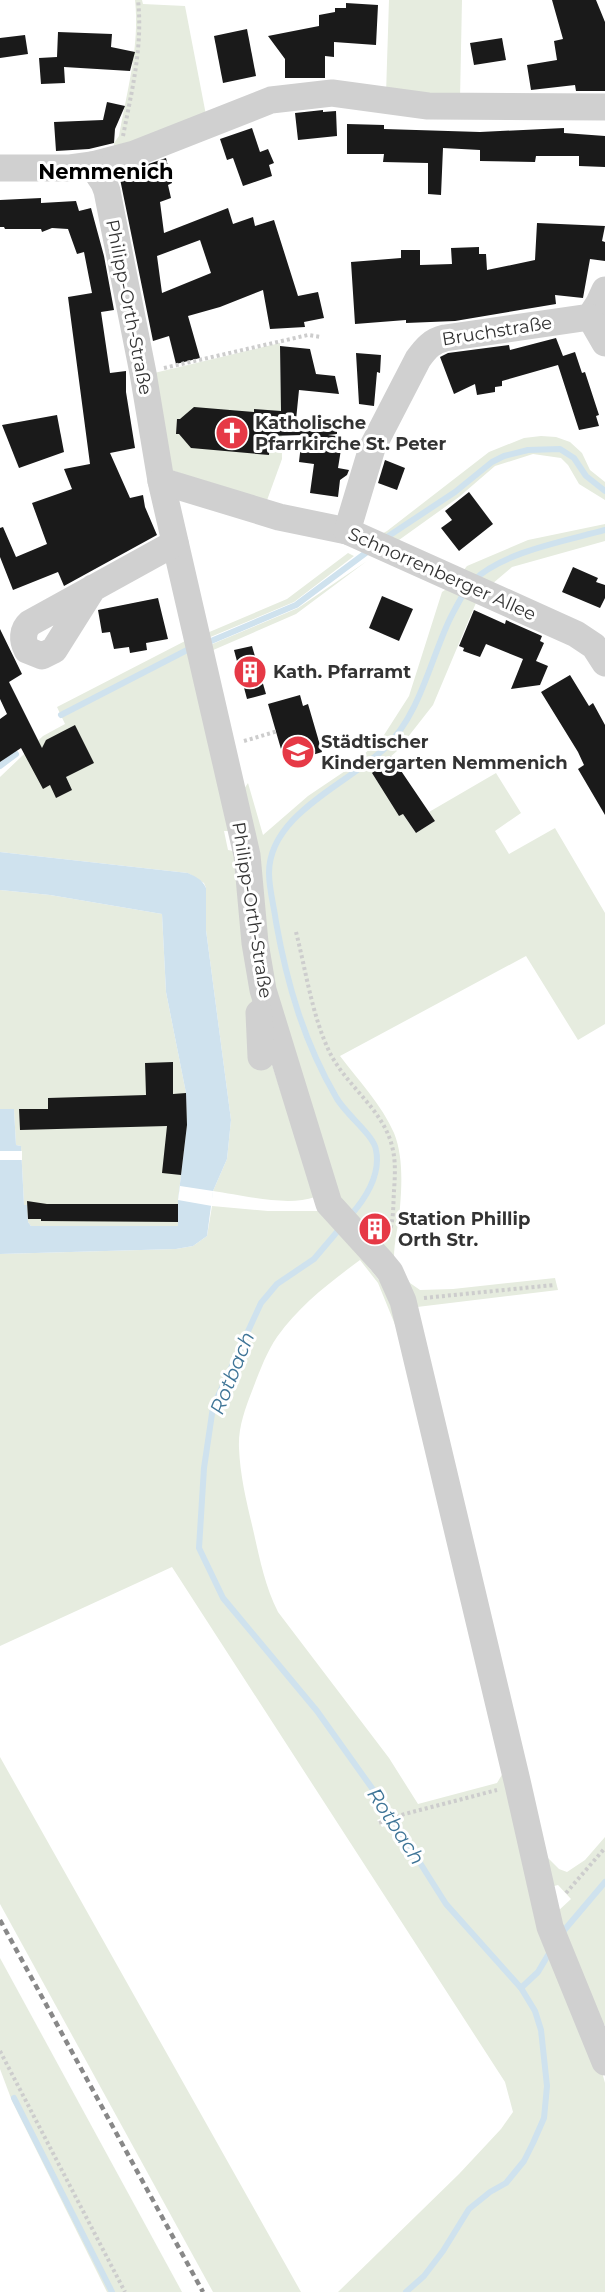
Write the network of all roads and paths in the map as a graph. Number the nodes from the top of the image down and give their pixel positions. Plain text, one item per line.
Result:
1 (138, 0) edge
2 (605, 106) edge
3 (134, 154) junction
4 (92, 165) junction
5 (0, 168) edge
6 (605, 290) edge
7 (590, 317) junction
8 (321, 337) dead end
9 (605, 343) edge
10 (143, 374) junction
11 (161, 481) junction
12 (367, 540) junction
13 (175, 543) junction
14 (93, 588) dead end
15 (595, 636) edge
16 (605, 663) edge
17 (278, 731) dead end
18 (237, 744) dead end
19 (296, 933) dead end
20 (255, 943) junction
21 (261, 1057) dead end
22 (372, 1251) junction
23 (554, 1285) dead end
24 (403, 1301) junction
25 (518, 1785) junction
26 (379, 1823) dead end
27 (605, 1848) edge
28 (549, 1921) junction
29 (0, 2051) edge
30 (605, 2062) edge
31 (125, 2292) edge

1 - 3 path
2 - 3 street
3 - 4 street
4 - 5 street
4 - 10 street, Philipp-Orth-Straße
6 - 7 street
7 - 9 street
7 - 12 street, Bruchstraße
8 - 10 path
10 - 11 street, Philipp-Orth-Straße
11 - 12 street, Schnorrenberger Allee
11 - 13 street, Philipp-Orth-Straße
12 - 15 street, Schnorrenberger Allee
13 - 14 street
13 - 20 street, Philipp-Orth-Straße
15 - 16 street, Schnorrenberger Allee
17 - 18 path
19 - 22 path
20 - 21 street
20 - 22 street, Philipp-Orth-Straße
22 - 24 street, Philipp-Orth-Straße
23 - 24 path
24 - 25 street, Philipp-Orth-Straße
25 - 26 path
25 - 28 street, Philipp-Orth-Straße
27 - 28 path
28 - 30 street, Philipp-Orth-Straße
29 - 31 path

